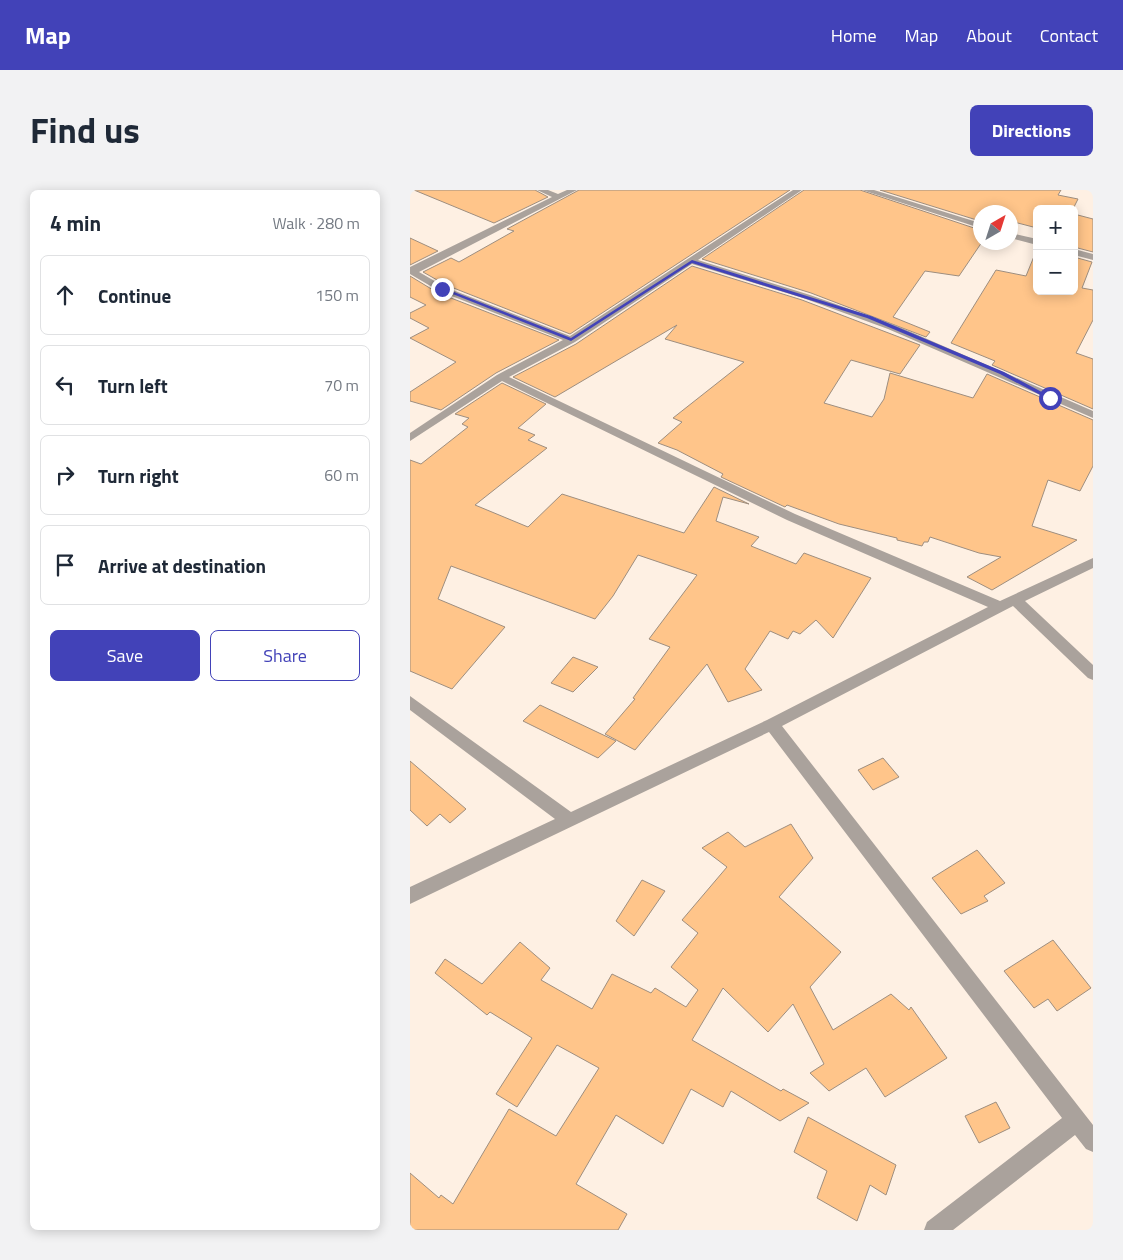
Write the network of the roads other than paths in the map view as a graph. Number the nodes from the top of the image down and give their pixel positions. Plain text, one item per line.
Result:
1 (540, 190) edge
2 (573, 190) edge
3 (798, 190) edge
4 (866, 190) edge
5 (558, 197) junction
6 (973, 224) edge
7 (1018, 237) edge
8 (1033, 241) edge
9 (1078, 253) edge
10 (1093, 257) edge
11 (692, 261) junction
12 (412, 270) edge
13 (571, 340) junction
14 (501, 377) junction
15 (1093, 415) edge
16 (410, 438) edge
17 (1093, 563) edge
18 (1016, 601) junction
19 (1000, 607) junction
20 (1093, 674) edge
21 (410, 702) edge
22 (772, 724) junction
23 (568, 819) junction
24 (410, 896) edge
25 (1077, 1120) junction
26 (1093, 1142) edge
27 (935, 1230) edge

1 - 5 street
2 - 5 street
3 - 11 street
4 - 6 street
5 - 12 street
7 - 8 street
9 - 10 street
11 - 13 street
11 - 15 street
12 - 13 street
13 - 14 street
14 - 16 street
14 - 19 street
17 - 18 street
18 - 19 street
18 - 20 street
19 - 22 street
21 - 23 street
22 - 23 street
22 - 25 street
23 - 24 street
25 - 26 street
25 - 27 street

